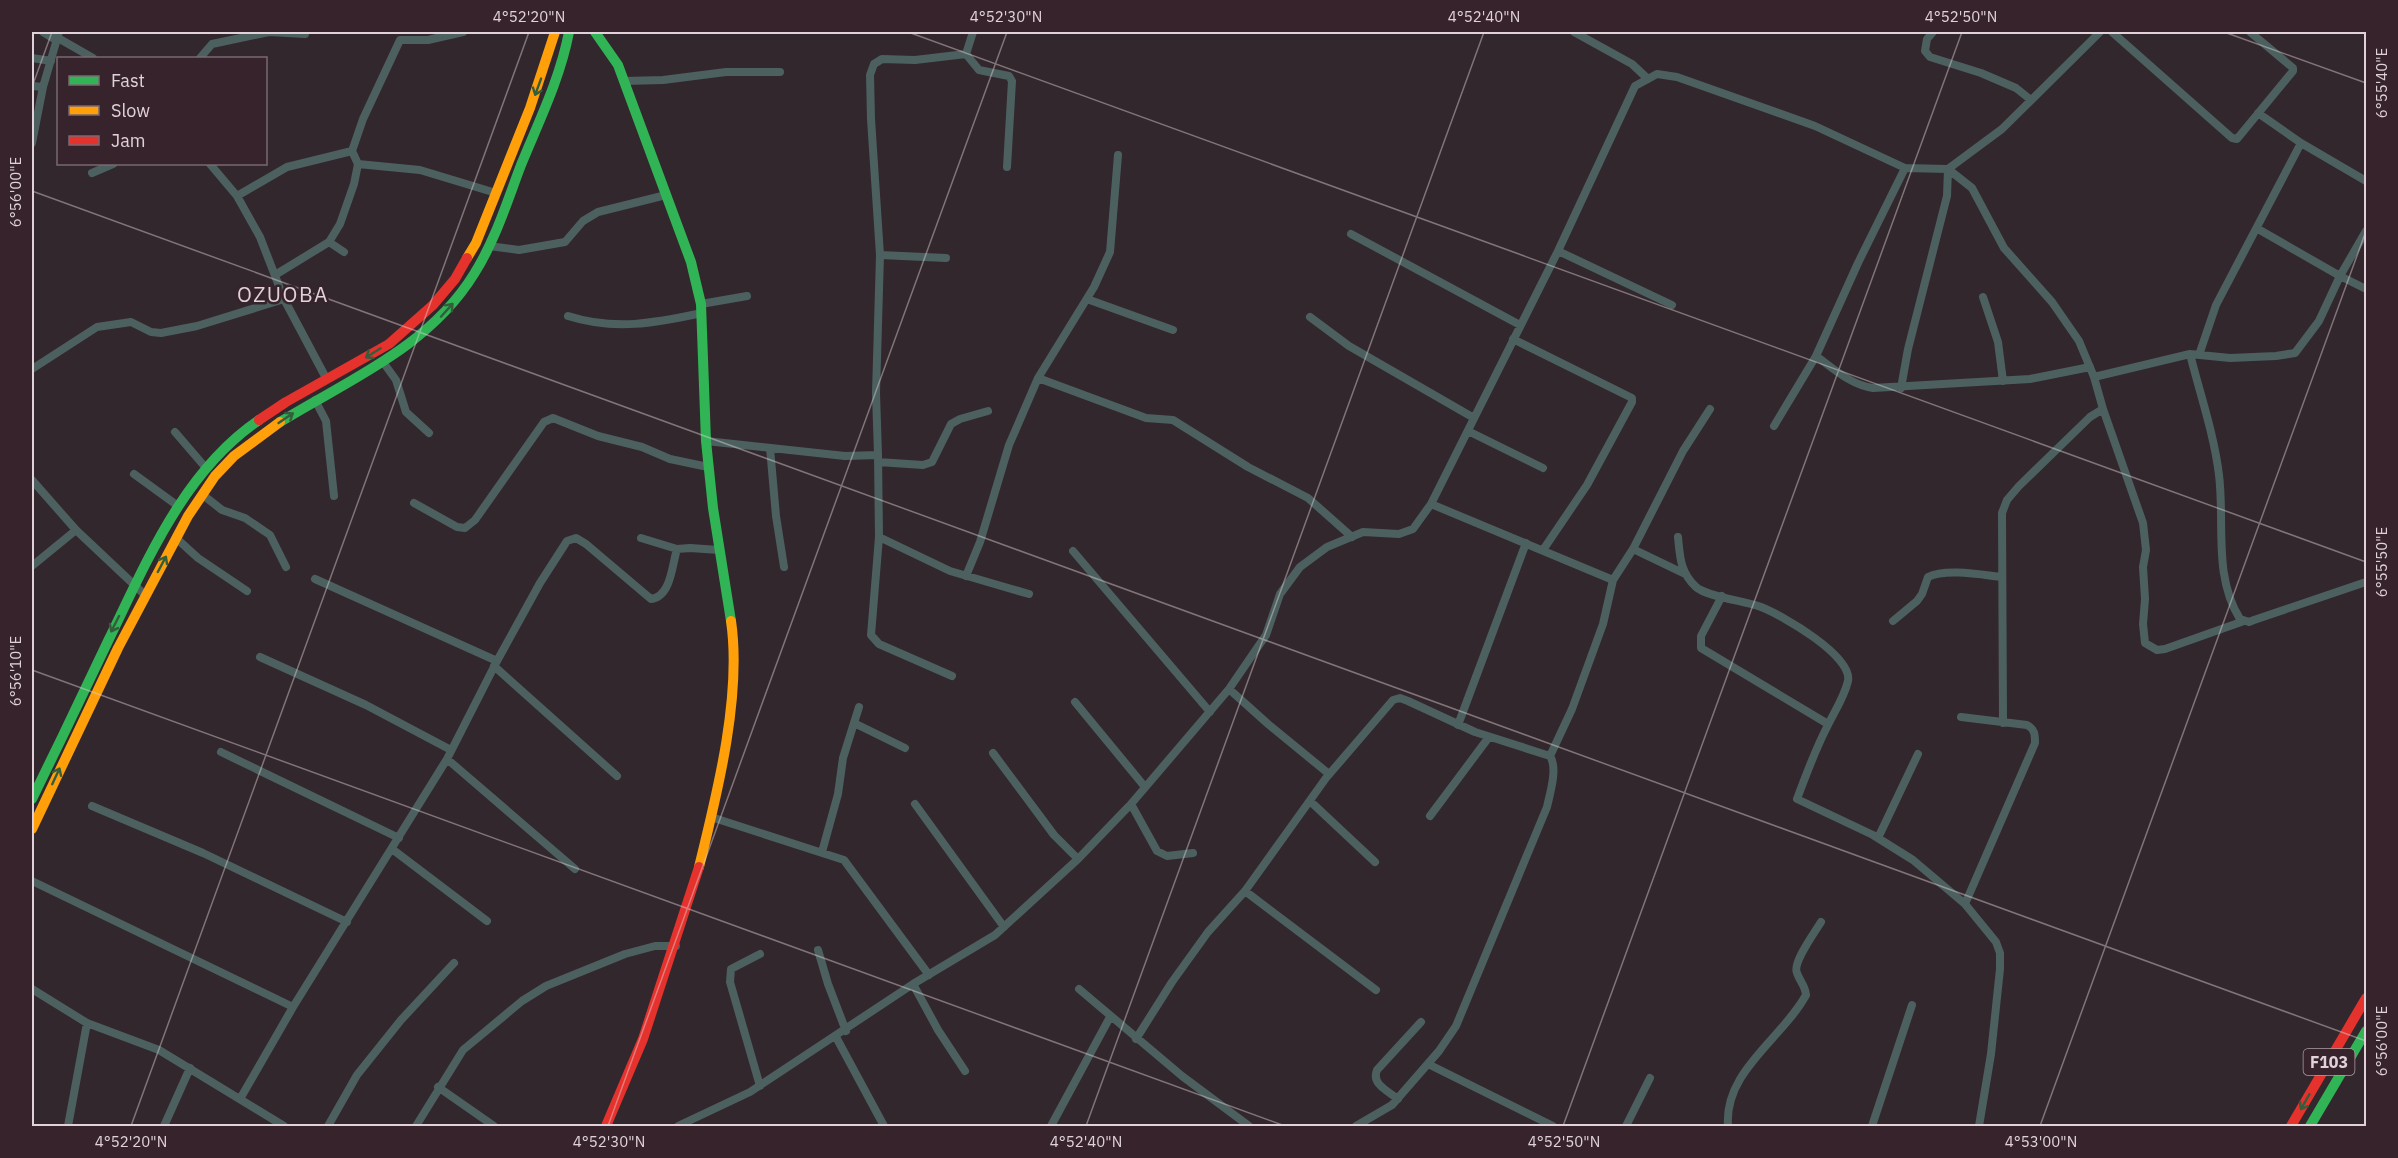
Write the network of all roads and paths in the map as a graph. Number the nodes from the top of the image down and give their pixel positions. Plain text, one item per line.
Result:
1 (44, 32) edge
2 (463, 32) edge
3 (555, 32) edge
4 (569, 32) edge
5 (595, 32) edge
6 (973, 32) edge
7 (1574, 32) edge
8 (1933, 32) edge
9 (2100, 32) edge
10 (2112, 32) edge
11 (2250, 32) edge
12 (305, 34) dead end
13 (58, 36) edge
14 (966, 54) junction
15 (91, 57) edge
16 (201, 57) edge
17 (32, 58) edge
18 (51, 61) junction
19 (780, 72) dead end
20 (1648, 79) junction
21 (624, 81) junction
22 (32, 86) edge
23 (43, 87) junction
24 (2031, 100) junction
25 (2258, 114) junction
26 (32, 143) edge
27 (2301, 143) junction
28 (352, 151) junction
29 (1118, 155) dead end
30 (358, 164) junction
31 (110, 165) edge
32 (211, 165) edge
33 (1007, 167) dead end
34 (1905, 168) junction
35 (1948, 169) junction
36 (92, 172) dead end
37 (2367, 181) edge
38 (496, 193) junction
39 (666, 195) junction
40 (237, 196) junction
41 (2258, 229) junction
42 (2367, 231) edge
43 (1351, 234) dead end
44 (329, 242) junction
45 (489, 246) junction
46 (1558, 251) junction
47 (344, 252) dead end
48 (880, 255) junction
49 (946, 258) dead end
50 (275, 275) junction
51 (2340, 276) junction
52 (2367, 289) edge
53 (747, 296) dead end
54 (1983, 297) dead end
55 (284, 299) junction
56 (1087, 299) junction
57 (1672, 305) dead end
58 (701, 308) junction
59 (568, 316) dead end
60 (1310, 317) dead end
61 (1520, 326) junction
62 (1173, 330) dead end
63 (1513, 339) junction
64 (2190, 354) junction
65 (2199, 355) junction
66 (1816, 356) junction
67 (382, 362) junction
68 (2090, 367) junction
69 (32, 369) edge
70 (2094, 377) junction
71 (326, 378) junction
72 (1038, 378) junction
73 (2003, 381) junction
74 (1902, 387) junction
75 (315, 400) junction
76 (2103, 408) junction
77 (1710, 409) dead end
78 (988, 411) dead end
79 (1474, 418) junction
80 (1774, 426) dead end
81 (1468, 431) junction
82 (175, 432) dead end
83 (429, 433) dead end
84 (706, 441) junction
85 (770, 448) junction
86 (878, 459) junction
87 (708, 467) junction
88 (206, 468) junction
89 (1543, 468) dead end
90 (134, 474) dead end
91 (32, 480) edge
92 (203, 495) junction
93 (334, 496) dead end
94 (414, 503) dead end
95 (1431, 504) junction
96 (178, 507) junction
97 (76, 530) junction
98 (879, 537) junction
99 (1352, 537) junction
100 (1678, 537) dead end
101 (176, 538) junction
102 (641, 538) dead end
103 (1526, 543) junction
104 (677, 549) junction
105 (1633, 549) junction
106 (719, 550) junction
107 (1543, 550) junction
108 (1073, 551) dead end
109 (32, 566) edge
110 (286, 567) dead end
111 (784, 567) dead end
112 (1683, 573) junction
113 (966, 576) junction
114 (2002, 577) junction
115 (315, 579) dead end
116 (1613, 580) junction
117 (2367, 582) edge
118 (135, 586) junction
119 (248, 591) dead end
120 (1029, 594) dead end
121 (145, 595) junction
122 (1722, 596) junction
123 (1893, 621) dead end
124 (2244, 621) junction
125 (260, 657) dead end
126 (495, 664) junction
127 (952, 676) dead end
128 (1229, 689) junction
129 (1075, 702) dead end
130 (859, 707) dead end
131 (1210, 712) junction
132 (1961, 717) dead end
133 (854, 723) junction
134 (2002, 723) junction
135 (1828, 724) junction
136 (1458, 725) junction
137 (1489, 737) junction
138 (905, 748) dead end
139 (451, 750) junction
140 (220, 752) dead end
141 (993, 753) dead end
142 (1918, 754) dead end
143 (1550, 756) junction
144 (447, 759) junction
145 (1329, 774) junction
146 (617, 776) dead end
147 (1145, 787) junction
148 (32, 799) edge
149 (1310, 801) junction
150 (915, 804) dead end
151 (1131, 804) junction
152 (92, 806) dead end
153 (1430, 816) dead end
154 (711, 817) junction
155 (32, 829) edge
156 (399, 838) junction
157 (1878, 838) junction
158 (392, 849) junction
159 (822, 852) junction
160 (1193, 854) dead end
161 (1078, 859) junction
162 (1375, 862) dead end
163 (576, 870) dead end
164 (32, 881) edge
165 (1245, 891) junction
166 (1965, 904) junction
167 (487, 921) dead end
168 (347, 922) junction
169 (1821, 922) dead end
170 (1004, 927) junction
171 (676, 946) junction
172 (818, 950) dead end
173 (760, 954) dead end
174 (454, 963) dead end
175 (929, 975) junction
176 (913, 984) junction
177 (32, 989) edge
178 (1078, 989) dead end
179 (1376, 990) dead end
180 (2367, 998) edge
181 (1912, 1005) dead end
182 (293, 1007) junction
183 (1110, 1017) junction
184 (1421, 1022) dead end
185 (87, 1023) junction
186 (846, 1031) junction
187 (2367, 1031) edge
188 (836, 1037) junction
189 (1136, 1039) junction
190 (1428, 1064) junction
191 (190, 1068) junction
192 (965, 1071) dead end
193 (1650, 1078) dead end
194 (760, 1086) junction
195 (438, 1087) junction
196 (240, 1099) junction
197 (1398, 1099) junction
198 (278, 1125) edge
199 (68, 1126) edge
200 (164, 1126) edge
201 (328, 1126) edge
202 (416, 1126) edge
203 (494, 1126) edge
204 (606, 1126) edge
205 (678, 1126) edge
206 (884, 1126) edge
207 (1051, 1126) edge
208 (1249, 1126) edge
209 (1356, 1126) edge
210 (1553, 1126) edge
211 (1626, 1126) edge
212 (1728, 1126) edge
213 (1872, 1126) edge
214 (1979, 1126) edge
215 (2291, 1126) edge
216 (2310, 1126) edge

1 - 13 street
2 - 28 street
3 -> 38 main road
4 - 45 main road
5 - 21 main road
6 - 14 street
7 - 20 street
8 - 24 street
9 - 24 street
10 - 25 street
11 - 25 street
12 - 16 street
13 - 15 street
13 - 18 street
14 - 33 street
14 - 48 street
17 - 18 street
18 - 23 street
19 - 21 street
20 - 34 street
20 - 46 street
21 - 39 main road
22 - 23 street
23 - 26 street
24 - 35 street
25 - 27 street
27 - 37 street
27 - 41 street
28 - 30 street
28 - 40 street
29 - 56 street
30 - 38 street
30 - 44 street
31 - 36 street
32 - 40 street
34 - 35 street
34 - 66 street
35 - 68 street
35 - 74 street
38 -> 71 main road
39 - 45 street
39 - 58 main road
40 - 50 street
41 - 51 street
41 - 65 street
42 - 51 street
43 - 61 street
44 - 47 street
44 - 50 street
67 -> 45 main road
46 - 57 street
46 - 61 street
48 - 49 street
48 - 86 street
50 - 55 street
51 - 52 street
51 - 65 street
53 - 58 street
54 - 73 street
55 - 69 street
55 - 71 street
56 - 62 street
56 - 72 street
58 - 59 street
58 - 84 main road
60 - 79 street
61 - 63 street
63 - 79 street
63 - 107 street
64 - 65 street
64 - 70 street
64 - 124 street
66 - 74 street
66 - 80 street
67 - 75 main road
67 - 83 street
68 - 70 street
68 - 73 street
70 - 76 street
71 - 88 main road
72 - 99 street
72 - 113 street
73 - 74 street
92 -> 75 main road
75 - 93 street
76 - 114 street
76 - 124 street
77 - 105 street
78 - 86 street
79 - 81 street
81 - 89 street
81 - 95 street
82 - 88 street
84 - 85 street
84 - 87 main road
85 - 86 street
85 - 111 street
86 - 98 street
87 - 94 street
87 - 106 main road
88 - 96 main road
90 - 96 street
91 - 97 street
92 - 101 main road
92 - 110 street
95 - 99 street
95 - 103 street
96 - 118 main road
97 - 109 street
97 - 118 street
98 - 113 street
98 - 127 street
99 - 128 street
100 - 112 street
101 - 119 street
121 -> 101 main road
102 - 104 street
103 - 107 street
103 - 136 street
104 - 106 street
104 - 126 street
105 - 112 street
105 - 116 street
106 - 154 main road
107 - 116 street
108 - 131 street
112 - 122 street
113 - 120 street
114 - 123 street
114 - 134 street
115 - 126 street
116 - 143 street
117 - 124 street
118 - 121 street
118 -> 148 main road
155 -> 121 main road
122 - 135 street
122 - 135 street
125 - 139 street
126 - 139 street
126 - 146 street
128 - 131 street
128 - 145 street
129 - 147 street
130 - 133 street
131 - 147 street
132 - 134 street
133 - 138 street
133 - 159 street
134 - 166 street
135 - 157 street
136 - 137 street
136 - 145 street
137 - 143 street
137 - 153 street
139 - 144 street
140 - 156 street
141 - 161 street
142 - 157 street
143 - 190 street
144 - 156 street
144 - 163 street
145 - 149 street
147 - 151 street
149 - 162 street
149 - 165 street
150 - 170 street
151 - 160 street
151 - 161 street
152 - 168 street
154 - 159 street
154 - 171 main road
156 - 158 street
157 - 166 street
158 - 167 street
158 - 168 street
159 - 175 street
161 - 170 street
164 - 182 street
165 - 179 street
165 - 189 street
166 - 214 street
168 - 182 street
169 - 212 street
170 - 175 street
171 - 195 street
171 - 204 main road
172 - 186 street
173 - 194 street
174 - 201 street
175 - 176 street
176 - 186 street
176 - 192 street
177 - 185 street
178 - 183 street
180 -> 215 main road, F103
181 - 213 street
182 - 196 street
183 - 189 street
183 - 207 street
184 - 197 street
185 - 191 street
185 - 199 street
186 - 188 street
187 - 216 main road, F103
188 - 194 street
188 - 206 street
189 - 208 street
190 - 197 street
190 - 210 street
191 - 196 street
191 - 200 street
193 - 211 street
194 - 205 street
195 - 202 street
195 - 203 street
196 - 198 street
197 - 209 street

